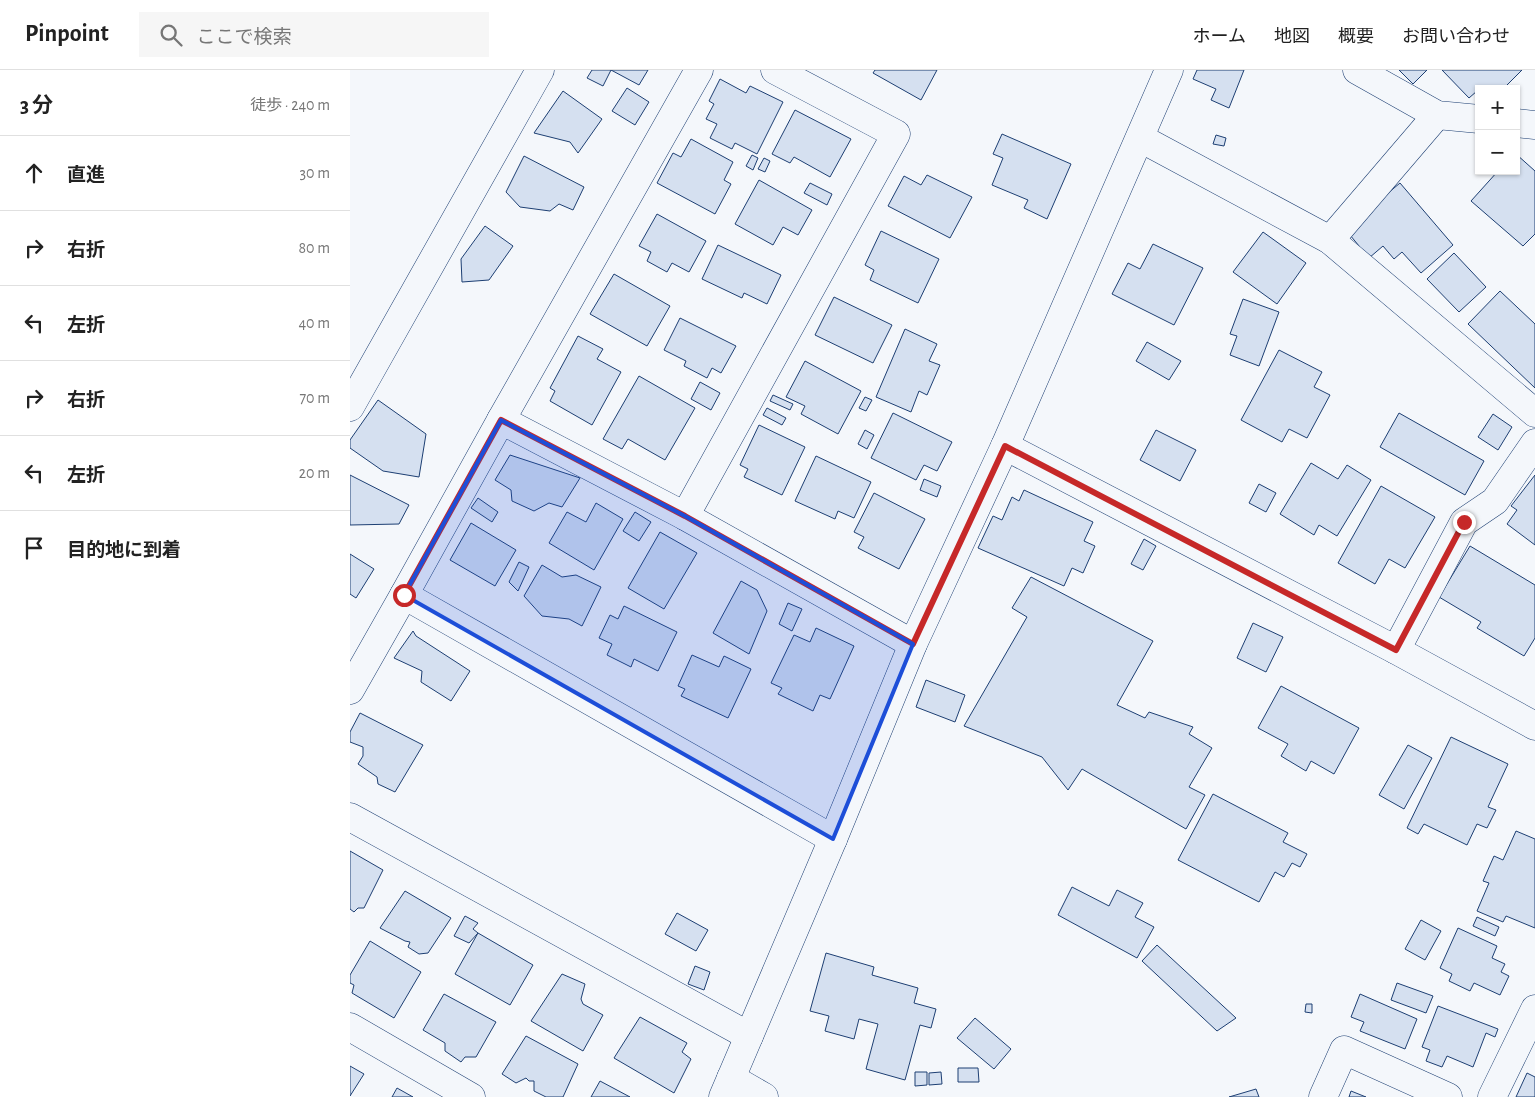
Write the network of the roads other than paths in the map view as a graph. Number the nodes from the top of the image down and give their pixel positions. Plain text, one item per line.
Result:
1 (540, 70) edge
2 (699, 70) edge
3 (775, 70) edge
4 (1169, 70) edge
5 (1357, 70) edge
6 (1437, 115) junction
7 (1475, 120) edge
8 (1520, 123) edge
9 (1535, 125) edge
10 (1140, 138) junction
11 (1330, 240) junction
12 (350, 407) edge
13 (1535, 412) edge
14 (501, 420) junction
15 (1535, 443) edge
16 (1005, 446) junction
17 (685, 516) junction
18 (404, 595) junction
19 (913, 644) junction
20 (1396, 650) junction
21 (350, 690) edge
22 (1535, 726) edge
23 (350, 817) edge
24 (833, 838) junction
25 (1535, 1009) edge
26 (350, 1027) edge
27 (749, 1036) junction
28 (727, 1087) edge
29 (471, 1097) edge
30 (764, 1097) edge
31 (1323, 1097) edge
32 (1448, 1097) edge
33 (1492, 1097) edge

1 - 12 street
2 - 14 street
3 - 17 street
4 - 10 street
5 - 6 street
6 - 7 street
6 - 11 street
8 - 9 street
10 - 11 street
10 - 16 street
11 - 13 street
14 - 17 street
14 - 18 street
15 - 20 street
16 - 19 street
16 - 20 street
17 - 19 street
18 - 21 street
18 - 24 street
19 - 24 street
20 - 22 street
23 - 27 street
24 - 27 street
25 - 33 street
26 - 29 street
27 - 28 street
28 - 30 street
31 - 32 street

